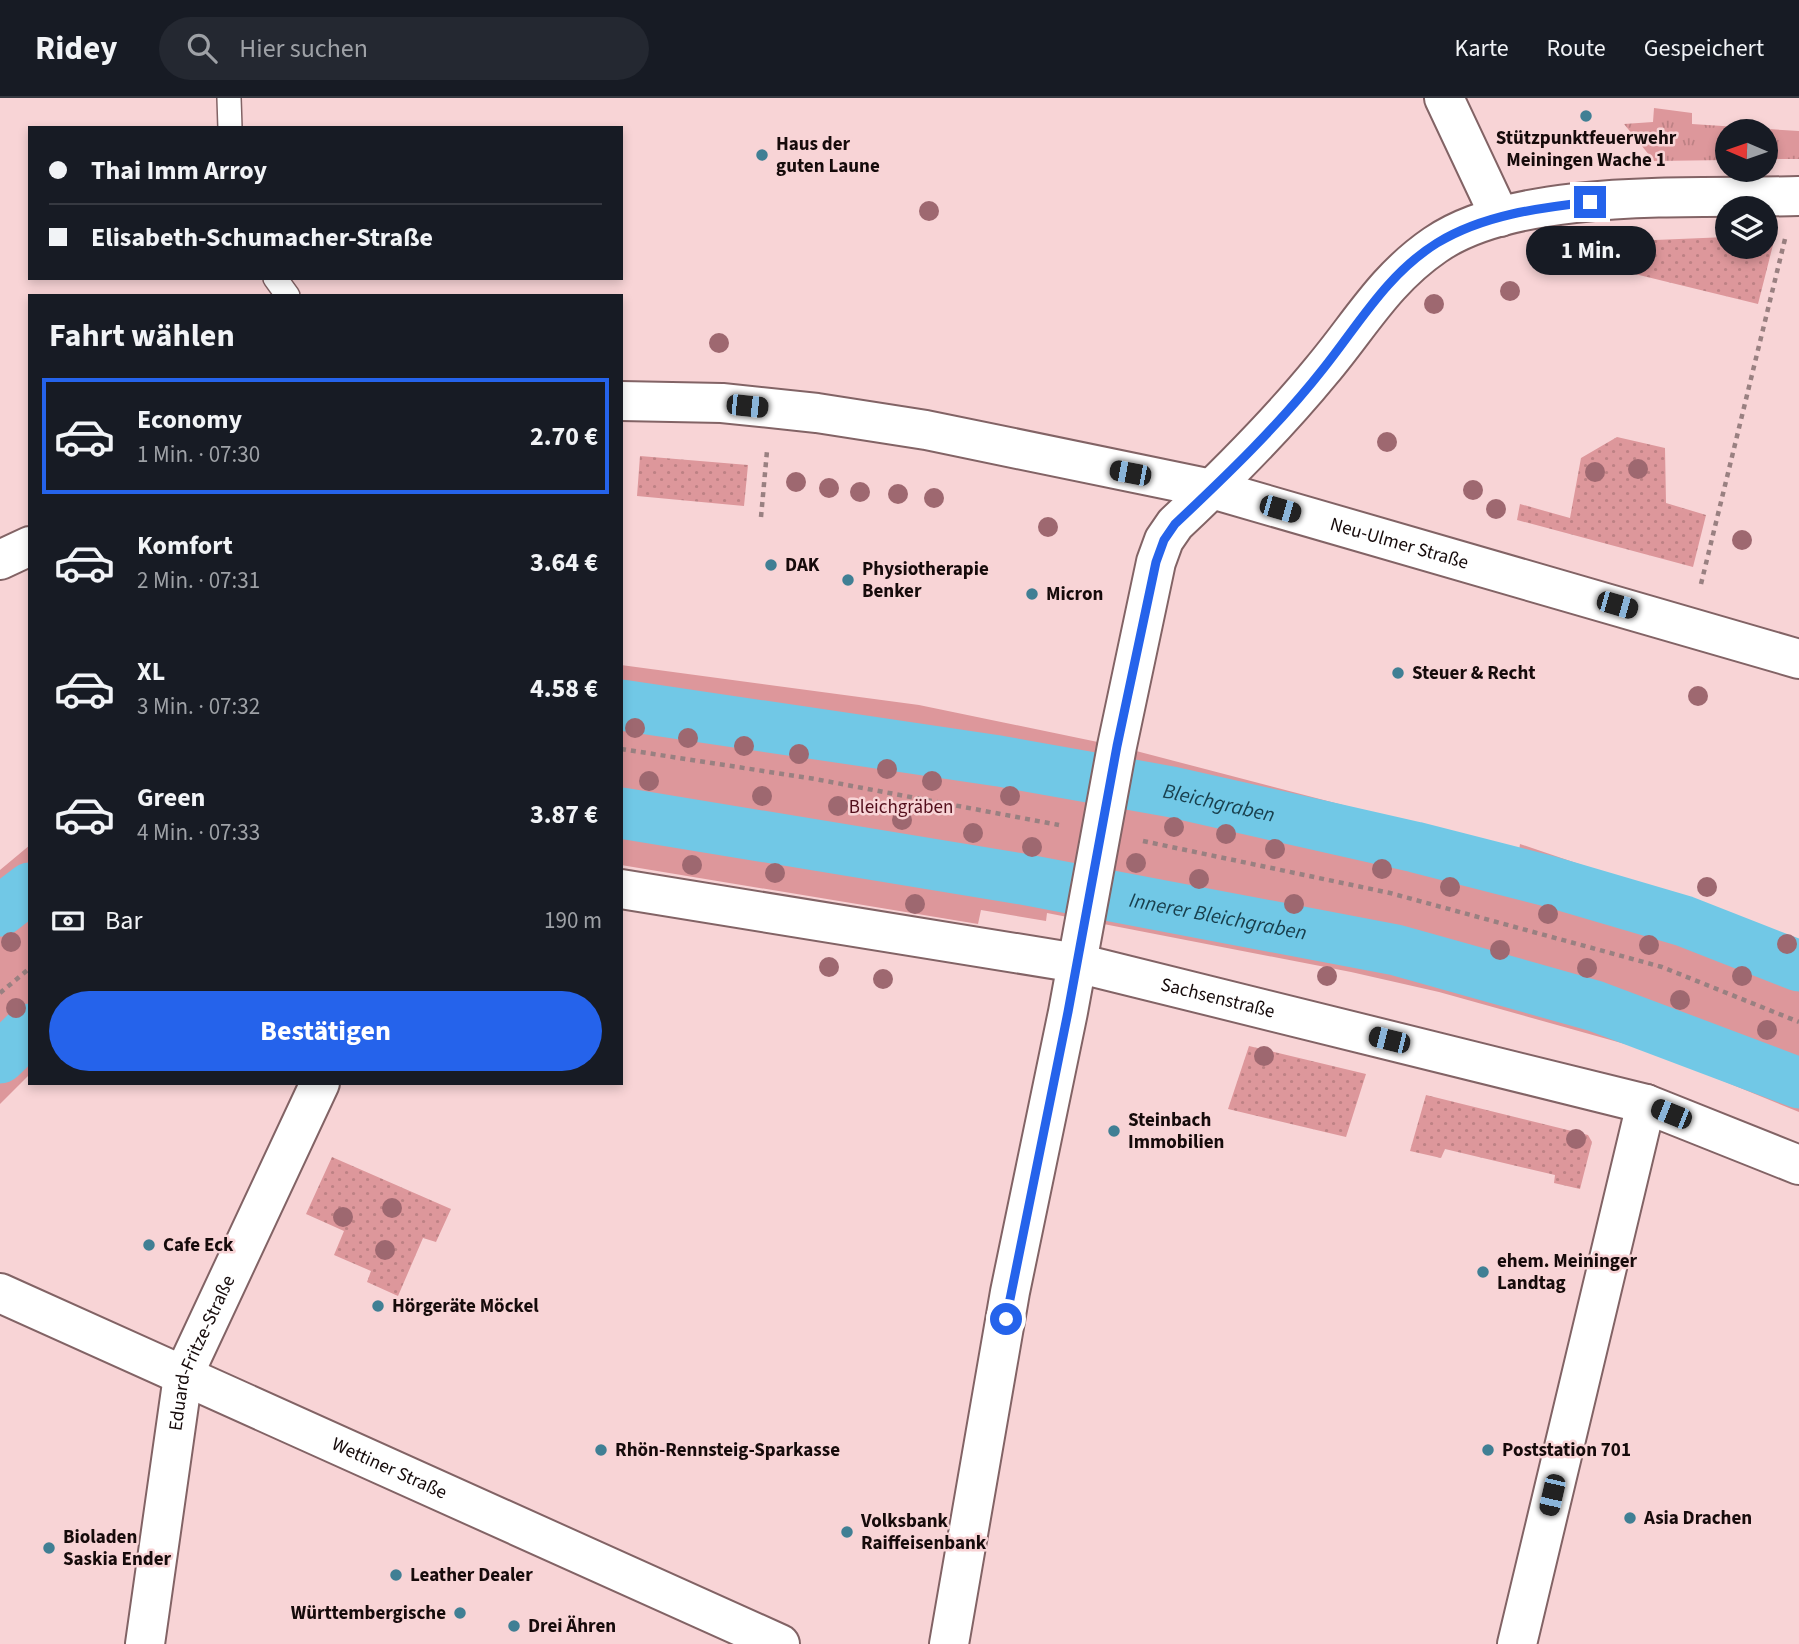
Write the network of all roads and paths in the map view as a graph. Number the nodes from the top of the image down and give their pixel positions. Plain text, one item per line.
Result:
1 (229, 98) edge
2 (1444, 98) edge
3 (230, 126) edge
4 (1797, 196) edge
5 (1500, 217) junction
6 (623, 401) edge
7 (771, 409) junction
8 (1212, 489) junction
9 (761, 517) dead end
10 (28, 547) edge
11 (0, 560) edge
12 (1691, 626) junction
13 (1799, 659) edge
14 (623, 749) edge
15 (1102, 833) junction
16 (623, 889) edge
17 (1077, 963) junction
18 (28, 970) edge
19 (0, 993) edge
20 (1799, 1022) edge
21 (319, 1085) edge
22 (1646, 1104) junction
23 (1799, 1165) edge
24 (0, 1293) edge
25 (183, 1376) junction
26 (145, 1644) edge
27 (780, 1644) edge
28 (949, 1644) edge
29 (1517, 1644) edge

1 - 3 lane
2 - 5 street
4 - 5 street
4 - 12 path
5 - 8 street
6 - 7 street, Neu-Ulmer Straße
7 - 8 street, Neu-Ulmer Straße
7 - 9 path
8 - 12 street, Neu-Ulmer Straße
8 - 15 street
10 - 11 street
12 - 13 street, Neu-Ulmer Straße
14 - 15 path
15 - 17 street
15 - 20 path
16 - 17 street, Sachsenstraße
17 - 22 street, Sachsenstraße
17 - 28 street
18 - 19 path
21 - 25 street, Eduard-Fritze-Straße
22 - 23 street, Sachsenstraße
22 - 29 street
24 - 25 street, Wettiner Straße
25 - 26 street, Eduard-Fritze-Straße
25 - 27 street, Wettiner Straße

